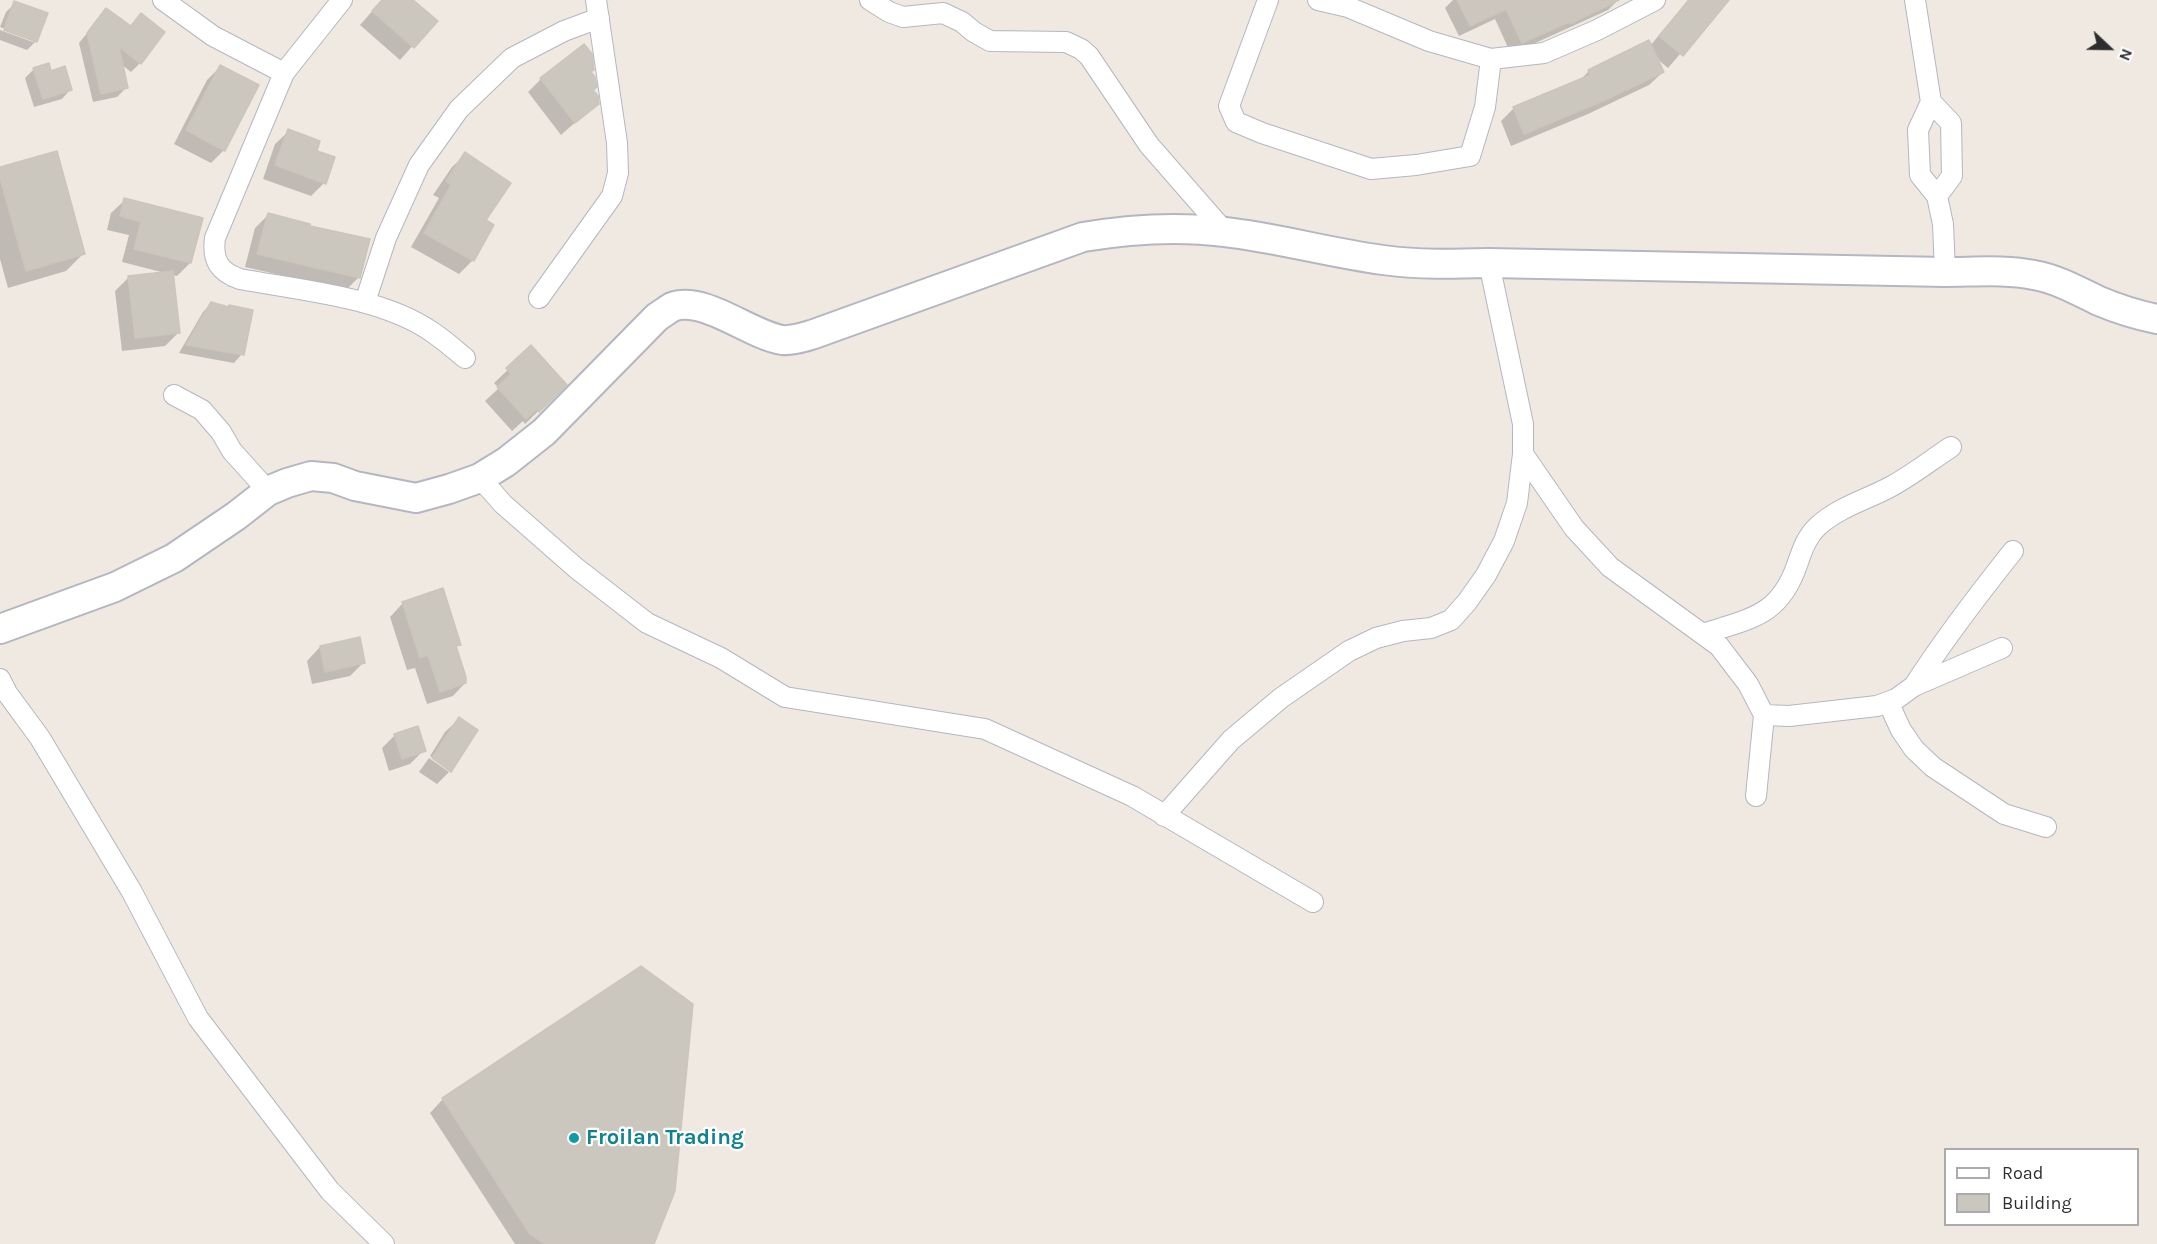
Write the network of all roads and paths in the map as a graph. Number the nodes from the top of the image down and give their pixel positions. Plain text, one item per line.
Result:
1 (162, 0) edge
2 (342, 0) edge
3 (870, 0) edge
4 (1268, 0) edge
5 (1318, 0) edge
6 (1655, 0) edge
7 (1916, 0) edge
8 (1356, 4) edge
9 (598, 9) edge
10 (1491, 59) junction
11 (284, 73) junction
12 (1931, 102) junction
13 (1937, 196) junction
14 (1225, 232) junction
15 (1489, 263) junction
16 (1945, 272) junction
17 (538, 298) dead end
18 (365, 302) junction
19 (2157, 319) edge
20 (465, 358) dead end
21 (174, 395) dead end
22 (1951, 447) dead end
23 (1523, 454) junction
24 (480, 478) junction
25 (268, 491) junction
26 (2013, 551) dead end
27 (0, 629) edge
28 (1703, 634) junction
29 (2002, 648) dead end
30 (0, 680) edge
31 (1914, 686) junction
32 (1888, 702) junction
33 (1764, 716) junction
34 (1756, 796) dead end
35 (1164, 816) junction
36 (2046, 827) dead end
37 (1313, 902) dead end
38 (384, 1244) edge

1 - 11 street
2 - 11 street
3 - 14 street
4 - 10 street
5 - 8 street
6 - 10 street
7 - 12 street
8 - 10 street
9 - 17 street
9 - 18 street
11 - 18 street
12 - 13 street
12 - 13 street
13 - 16 street
14 - 15 street
14 - 24 street
15 - 16 street
15 - 23 street
16 - 19 street
18 - 20 street
21 - 25 street
22 - 28 street
23 - 28 street
23 - 35 street
24 - 25 street
24 - 35 street
25 - 27 street
26 - 31 street
28 - 33 street
29 - 31 street
30 - 38 street
31 - 32 street
32 - 33 street
32 - 36 street
33 - 34 street
35 - 37 street

